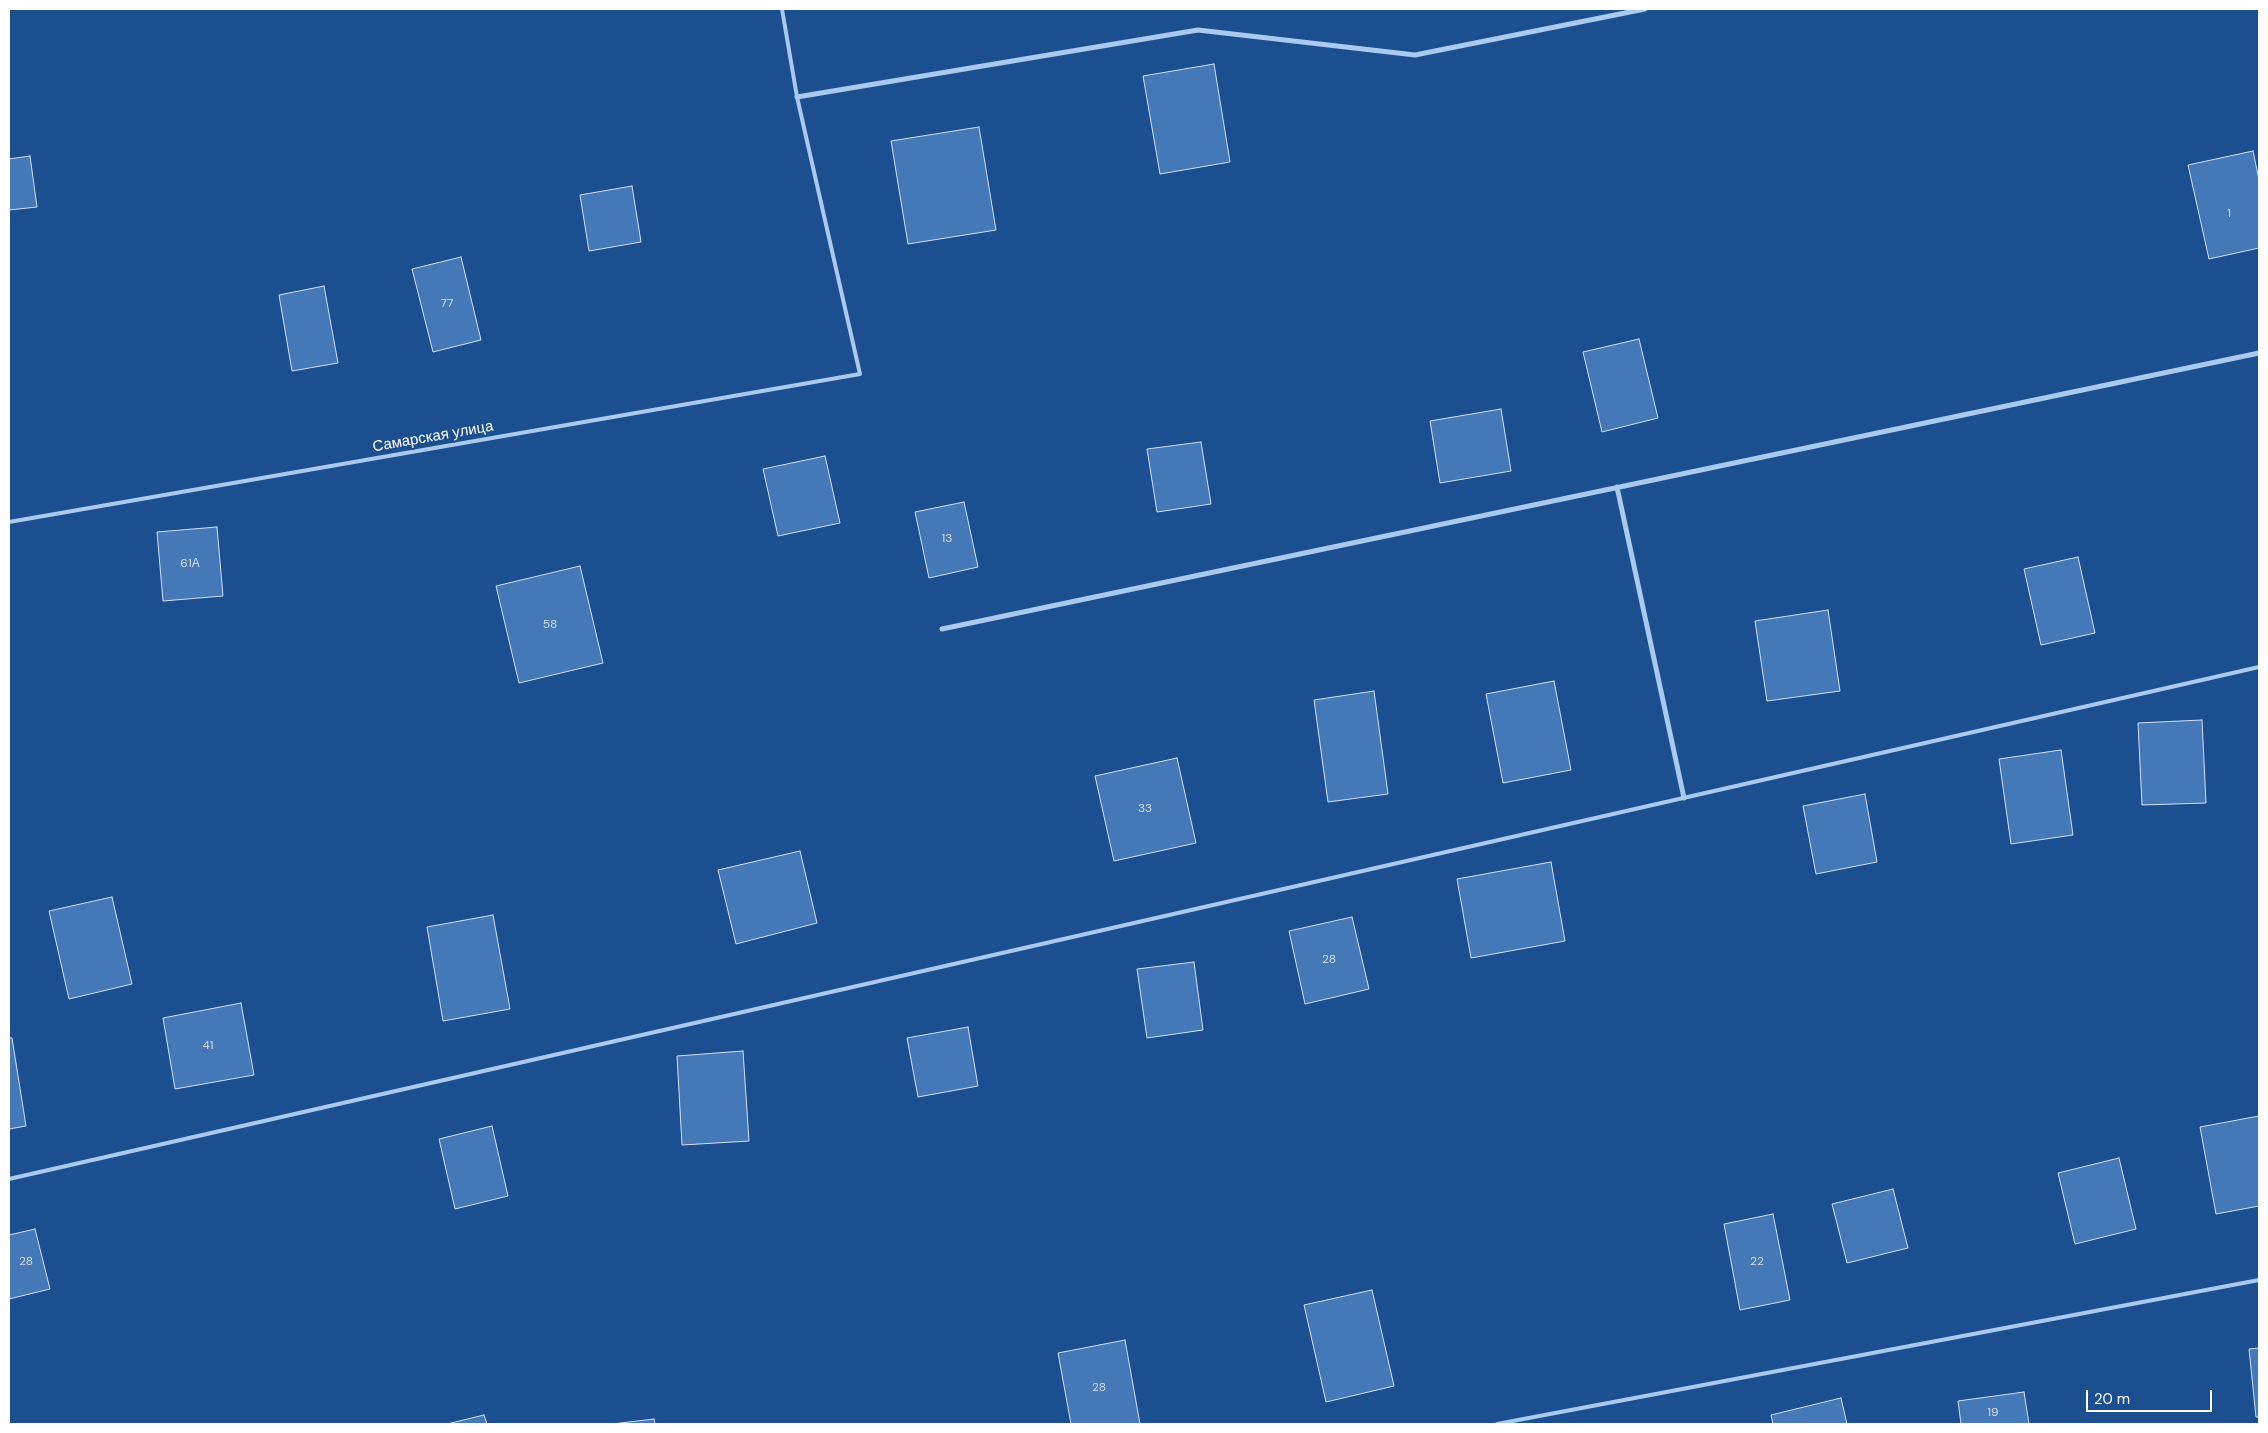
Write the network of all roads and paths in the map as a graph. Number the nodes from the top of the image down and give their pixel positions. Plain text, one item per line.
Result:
1 (782, 9) edge
2 (1645, 9) edge
3 (797, 97) junction
4 (2259, 353) edge
5 (1617, 488) junction
6 (9, 522) edge
7 (942, 629) dead end
8 (2259, 667) edge
9 (1684, 798) junction
10 (9, 1179) edge
11 (2259, 1280) edge
12 (1496, 1424) edge

1 - 3 lane
2 - 3 street
3 - 6 lane, Самарская улица
4 - 5 street
5 - 7 street
5 - 9 street
8 - 9 lane
9 - 10 lane
11 - 12 lane

